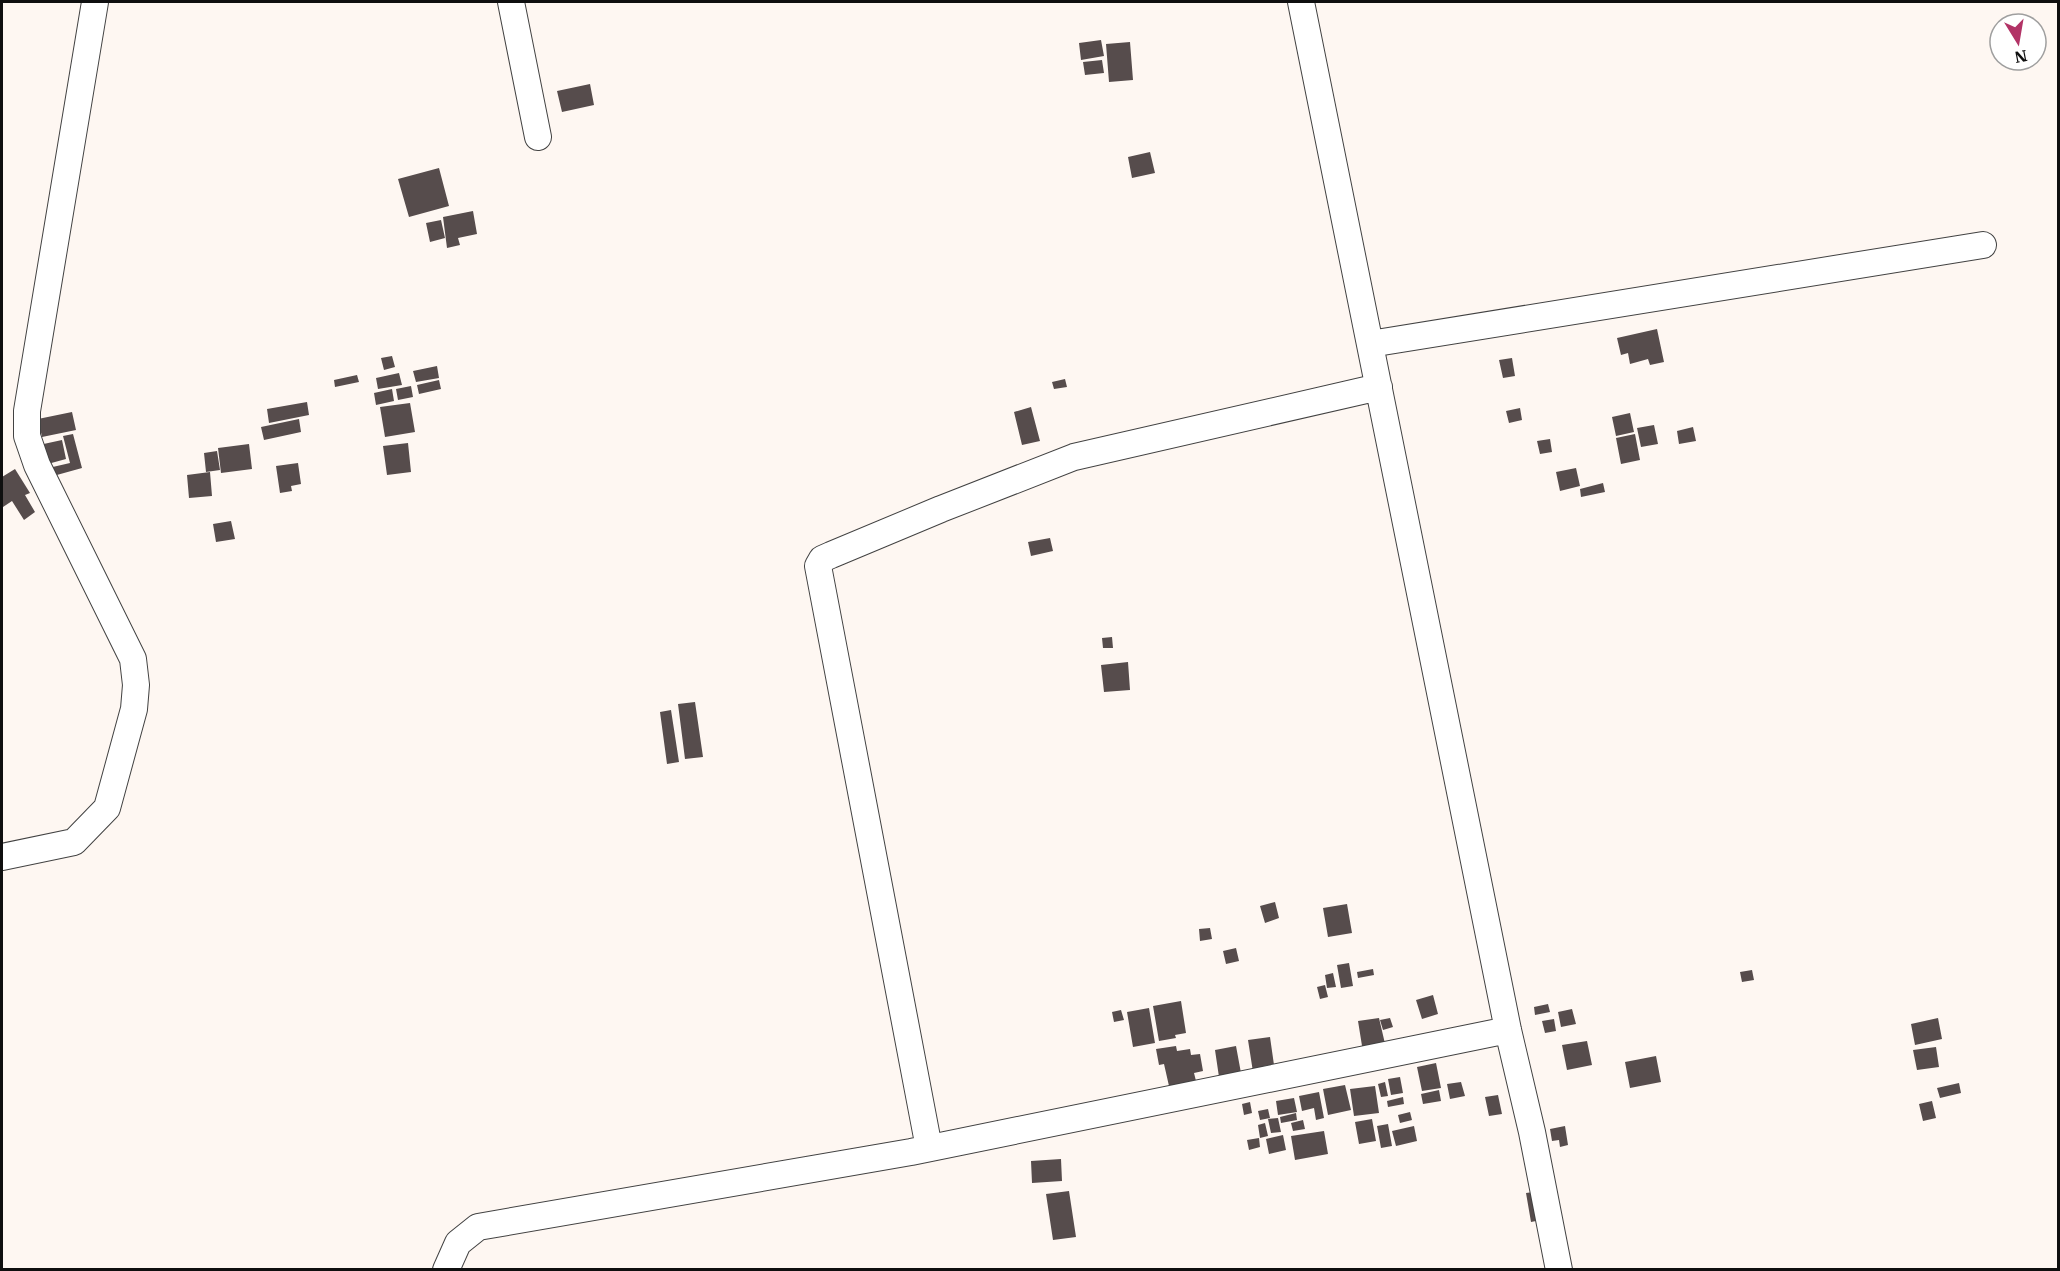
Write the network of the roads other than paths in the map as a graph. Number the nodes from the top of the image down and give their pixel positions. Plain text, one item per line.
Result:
1 (96, 2) edge
2 (511, 2) edge
3 (1301, 2) edge
4 (538, 137) dead end
5 (1983, 245) dead end
6 (1370, 344) junction
7 (1378, 387) junction
8 (2, 857) edge
9 (1508, 1030) junction
10 (929, 1148) junction
11 (446, 1269) edge
12 (1559, 1269) edge

1 - 8 street
2 - 4 street
3 - 6 street
5 - 6 street
6 - 7 street
7 - 9 street
7 - 10 street
9 - 10 street
9 - 12 street
10 - 11 street

